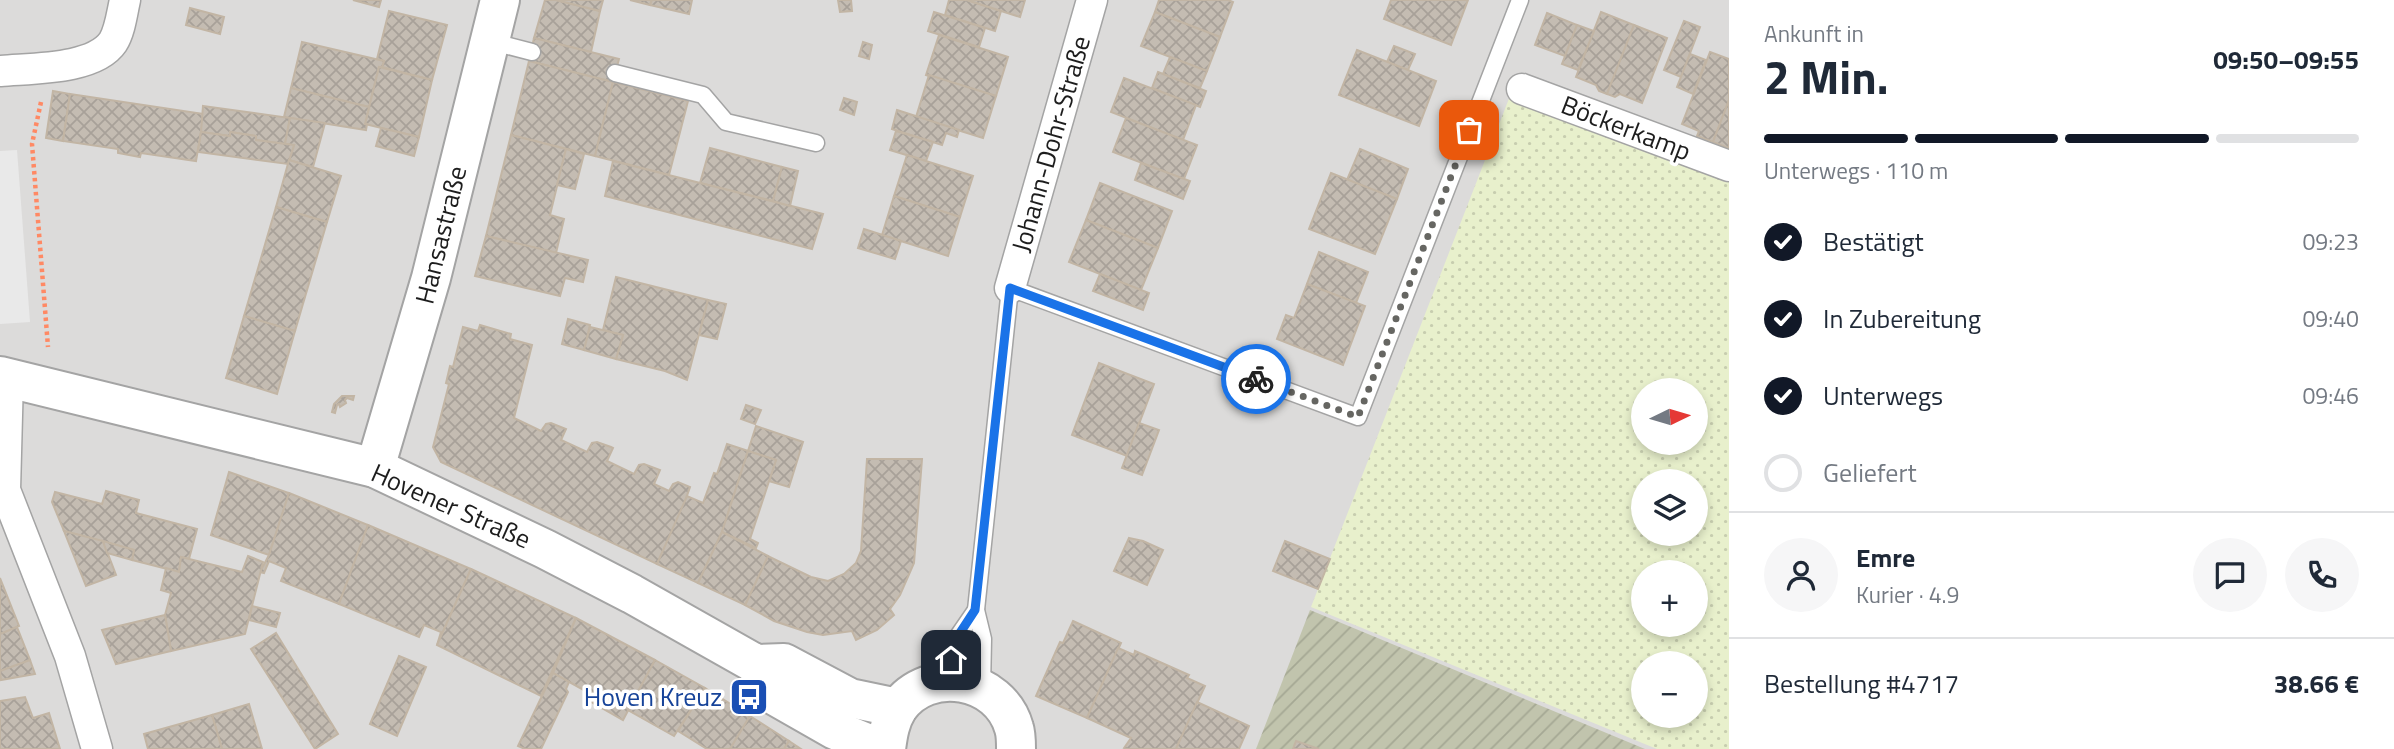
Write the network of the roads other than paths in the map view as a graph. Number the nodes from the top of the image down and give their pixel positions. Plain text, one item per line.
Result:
1 (125, 0) edge
2 (500, 0) edge
3 (1092, 0) edge
4 (1520, 0) edge
5 (489, 41) junction
6 (532, 52) dead end
7 (0, 71) edge
8 (615, 73) dead end
9 (1522, 89) dead end
10 (816, 143) dead end
11 (1729, 166) edge
12 (1010, 288) junction
13 (4, 377) edge
14 (375, 468) junction
15 (975, 610) junction
16 (757, 664) junction
17 (964, 685) junction
18 (898, 708) junction
19 (97, 749) edge
20 (884, 749) edge
21 (1016, 749) edge

1 - 7 street
2 - 5 street, Hansastraße
3 - 12 street, Johann-Dohr-Straße
4 - 12 lane
5 - 6 lane
5 - 14 street, Hansastraße
8 - 10 lane
9 - 11 street, Böckerkamp
12 - 15 lane
13 - 14 street, Hovener Straße
13 - 19 street
14 - 16 street, Hovener Straße
15 - 17 lane
15 - 17 lane
16 - 18 street, Hovener Straße
16 - 20 street
17 - 18 street
17 - 21 street
18 - 20 street

